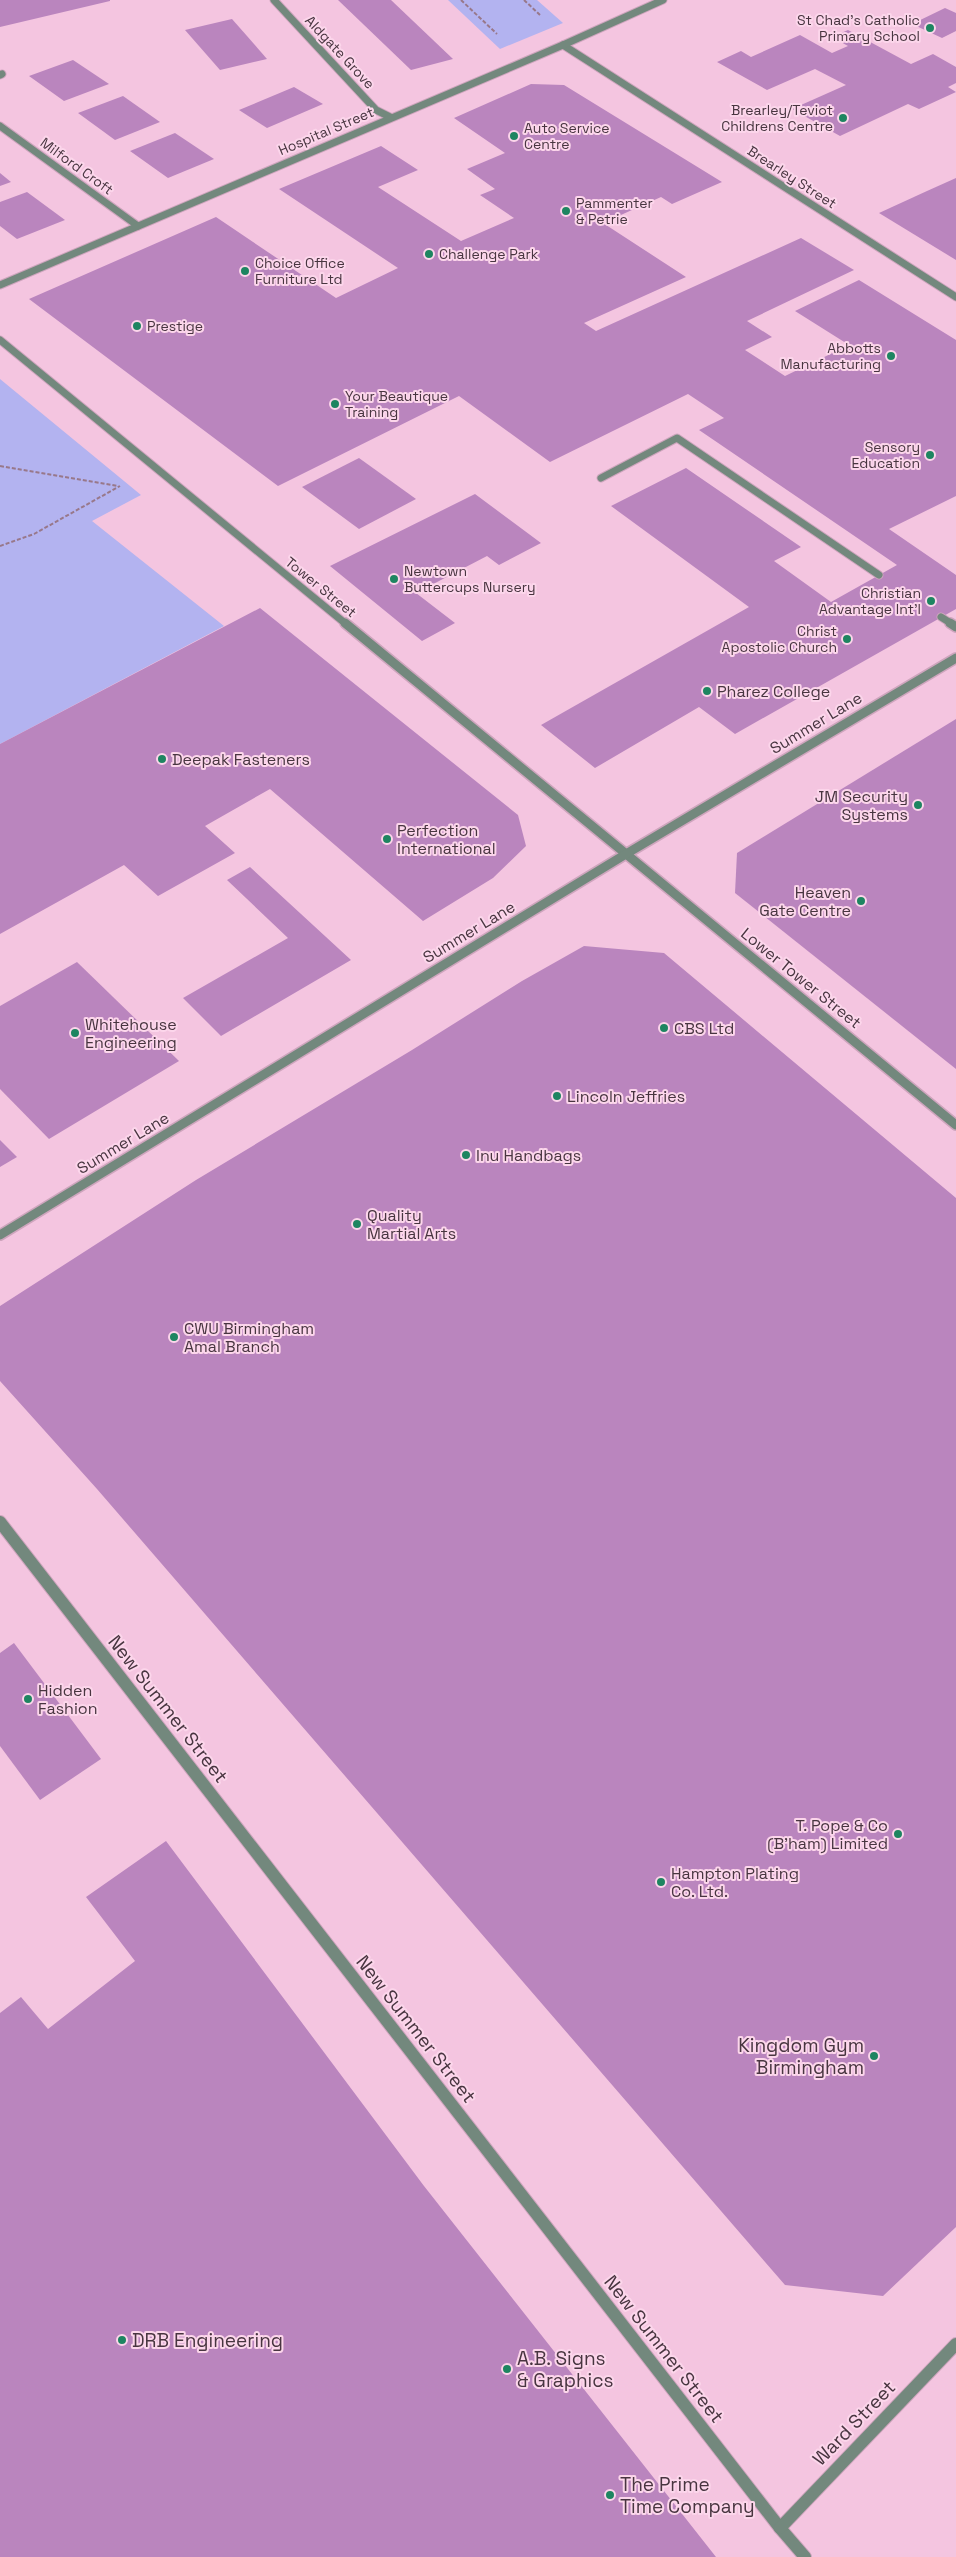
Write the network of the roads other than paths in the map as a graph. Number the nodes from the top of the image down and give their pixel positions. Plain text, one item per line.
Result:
1 (274, 0) edge
2 (663, 0) edge
3 (563, 45) junction
4 (390, 117) junction
5 (0, 126) edge
6 (138, 226) junction
7 (0, 285) edge
8 (956, 297) edge
9 (0, 340) edge
10 (601, 478) dead end
11 (879, 575) dead end
12 (941, 617) dead end
13 (956, 627) edge
14 (956, 658) edge
15 (626, 854) junction
16 (956, 1125) edge
17 (0, 1235) edge
18 (0, 1522) edge
19 (956, 2344) edge
20 (780, 2528) junction
21 (804, 2557) edge

1 - 4 street, Aldgate Grove
2 - 3 street, Hospital Street
3 - 4 street, Hospital Street
3 - 8 street, Brearley Street
4 - 6 street, Hospital Street
5 - 6 street, Milford Croft
6 - 7 street, Hospital Street
9 - 15 street, Tower Street
10 - 11 street
12 - 13 street
14 - 15 street, Summer Lane
15 - 16 street, Lower Tower Street
15 - 17 street, Summer Lane
18 - 20 street, New Summer Street
19 - 20 street, Ward Street
20 - 21 street, New Summer Street

